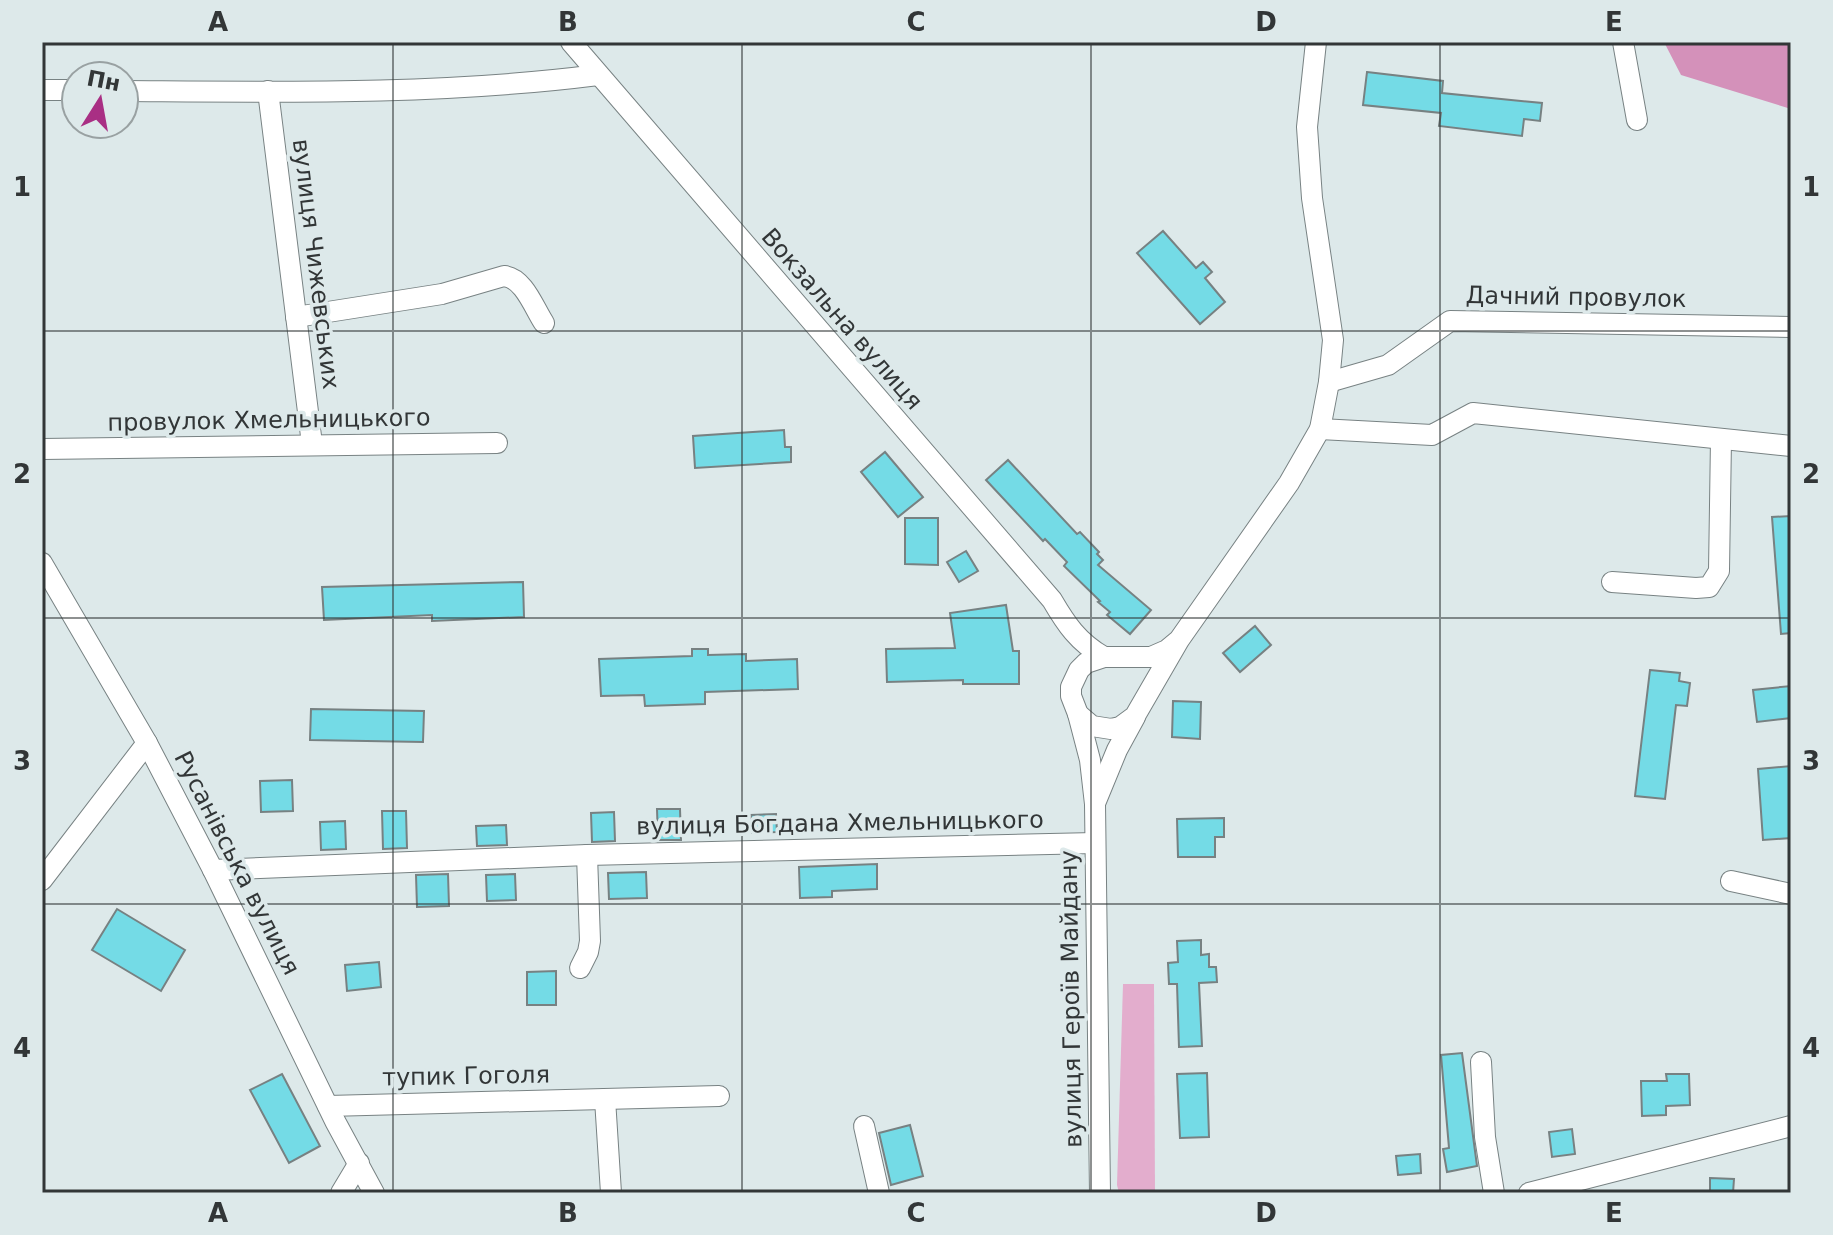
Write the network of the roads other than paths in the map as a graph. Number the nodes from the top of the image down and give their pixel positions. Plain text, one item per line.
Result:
1 (571, 42) edge
2 (1316, 42) edge
3 (1623, 42) edge
4 (598, 75) junction
5 (140, 91) edge
6 (268, 91) junction
7 (1637, 120) dead end
8 (296, 317) junction
9 (544, 323) dead end
10 (1791, 327) edge
11 (1329, 382) junction
12 (1320, 429) junction
13 (1721, 439) junction
14 (497, 443) dead end
15 (312, 444) junction
16 (1791, 446) edge
17 (42, 449) edge
18 (42, 563) edge
19 (1612, 582) dead end
20 (1071, 631) junction
21 (1179, 640) junction
22 (1109, 657) junction
23 (1074, 678) junction
24 (1139, 708) junction
25 (1078, 714) junction
26 (147, 743) junction
27 (1095, 804) junction
28 (1095, 843) junction
29 (587, 855) junction
30 (213, 870) junction
31 (42, 880) edge
32 (1731, 881) dead end
33 (1791, 894) edge
34 (580, 968) dead end
35 (1481, 1062) dead end
36 (719, 1096) dead end
37 (605, 1099) junction
38 (328, 1106) junction
39 (864, 1126) dead end
40 (1791, 1126) edge
41 (359, 1163) junction
42 (341, 1193) edge
43 (374, 1193) edge
44 (611, 1193) edge
45 (879, 1193) edge
46 (1100, 1193) edge
47 (1494, 1193) edge
48 (1529, 1193) edge

1 - 4 street, Вокзальна вулиця
2 - 11 street, вулиця Героїв Майдану
3 - 7 street
4 - 6 street
4 - 20 street, Вокзальна вулиця
5 - 6 street
6 - 8 street, вулиця Чижевських
8 - 9 street
8 - 15 street, вулиця Чижевських
10 - 11 street, Дачний провулок
11 - 12 street, вулиця Героїв Майдану
12 - 13 street
12 - 21 street, вулиця Героїв Майдану
13 - 16 street
13 - 19 street
14 - 15 street, провулок Хмельницького
15 - 17 street, провулок Хмельницького
18 - 26 street, Русанівська вулиця
20 - 22 street, Вокзальна вулиця
20 - 23 street, Вокзальна вулиця
21 - 22 street, вулиця Героїв Майдану
21 - 24 street, вулиця Героїв Майдану
22 - 23 street
22 - 24 street
23 - 25 street, вулиця Героїв Майдану
24 - 25 street
24 - 27 street, вулиця Героїв Майдану
25 - 27 street, вулиця Героїв Майдану
26 - 30 street, Русанівська вулиця
26 - 31 street
27 - 28 street, вулиця Героїв Майдану
28 - 29 street, вулиця Богдана Хмельницького
28 - 46 street, вулиця Героїв Майдану
29 - 30 street, вулиця Богдана Хмельницького
29 - 34 street
30 - 38 street, Русанівська вулиця
32 - 33 street
35 - 47 street
36 - 37 street, тупик Гоголя
37 - 38 street, тупик Гоголя
37 - 44 street
38 - 41 street, Русанівська вулиця
39 - 45 street
40 - 48 street
41 - 42 street
41 - 43 street, Русанівська вулиця

